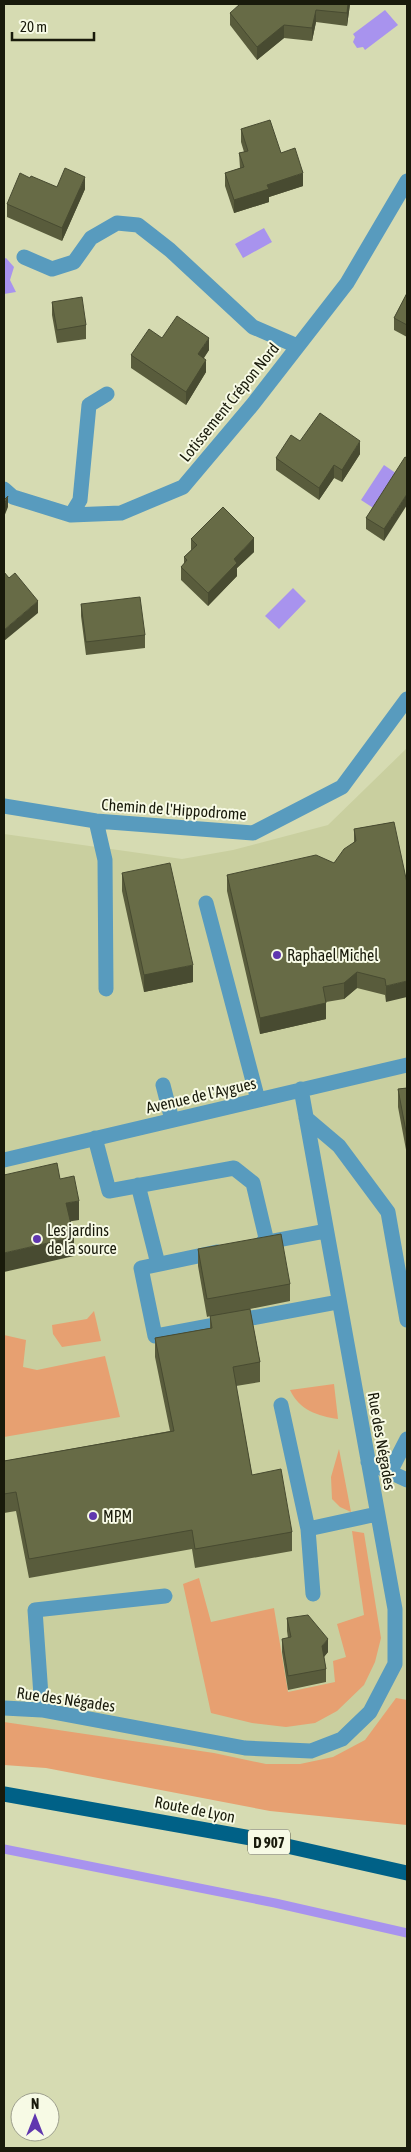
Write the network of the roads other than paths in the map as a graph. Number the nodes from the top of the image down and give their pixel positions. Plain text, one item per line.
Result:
1 (407, 181) edge
2 (24, 257) dead end
3 (297, 346) junction
4 (106, 394) dead end
5 (4, 489) edge
6 (71, 515) junction
7 (407, 699) edge
8 (4, 806) edge
9 (96, 821) junction
10 (206, 903) dead end
11 (106, 989) dead end
12 (407, 1065) edge
13 (163, 1085) dead end
14 (301, 1090) junction
15 (258, 1100) junction
16 (306, 1118) junction
17 (172, 1120) junction
18 (95, 1138) junction
19 (4, 1160) edge
20 (138, 1185) junction
21 (326, 1231) junction
22 (267, 1242) junction
23 (249, 1245) edge
24 (231, 1249) edge
25 (158, 1264) junction
26 (338, 1302) junction
27 (407, 1320) edge
28 (281, 1405) dead end
29 (407, 1439) edge
30 (368, 1462) junction
31 (390, 1472) junction
32 (407, 1480) edge
33 (377, 1514) junction
34 (308, 1529) junction
35 (313, 1594) dead end
36 (165, 1596) dead end
37 (4, 1708) edge
38 (42, 1710) junction
39 (4, 1794) edge
40 (407, 1874) edge

1 - 3 street, Lotissement Crépon Nord
2 - 3 street
3 - 6 street, Lotissement Crépon Nord
4 - 6 street
5 - 6 street, Lotissement Crépon Nord
7 - 9 street, Chemin de l'Hippodrome
8 - 9 street, Chemin de l'Hippodrome
9 - 11 street
10 - 15 street
12 - 14 street, Avenue de l'Aygues
13 - 17 street
14 - 15 street, Avenue de l'Aygues
14 - 16 street, Rue des Négades
15 - 17 street, Avenue de l'Aygues
16 - 21 street, Rue des Négades
16 - 27 street
17 - 18 street, Avenue de l'Aygues
18 - 19 street, Avenue de l'Aygues
18 - 20 street
20 - 22 street
20 - 25 street
21 - 22 street
21 - 26 street, Rue des Négades
22 - 23 street
24 - 25 street
25 - 26 street
26 - 30 street, Rue des Négades
28 - 34 street
29 - 31 street
30 - 31 street
30 - 33 street, Rue des Négades
31 - 32 street
33 - 34 street
33 - 38 street, Rue des Négades
34 - 35 street
36 - 38 street
37 - 38 street, Rue des Négades
39 - 40 main road, Route de Lyon / D 907

